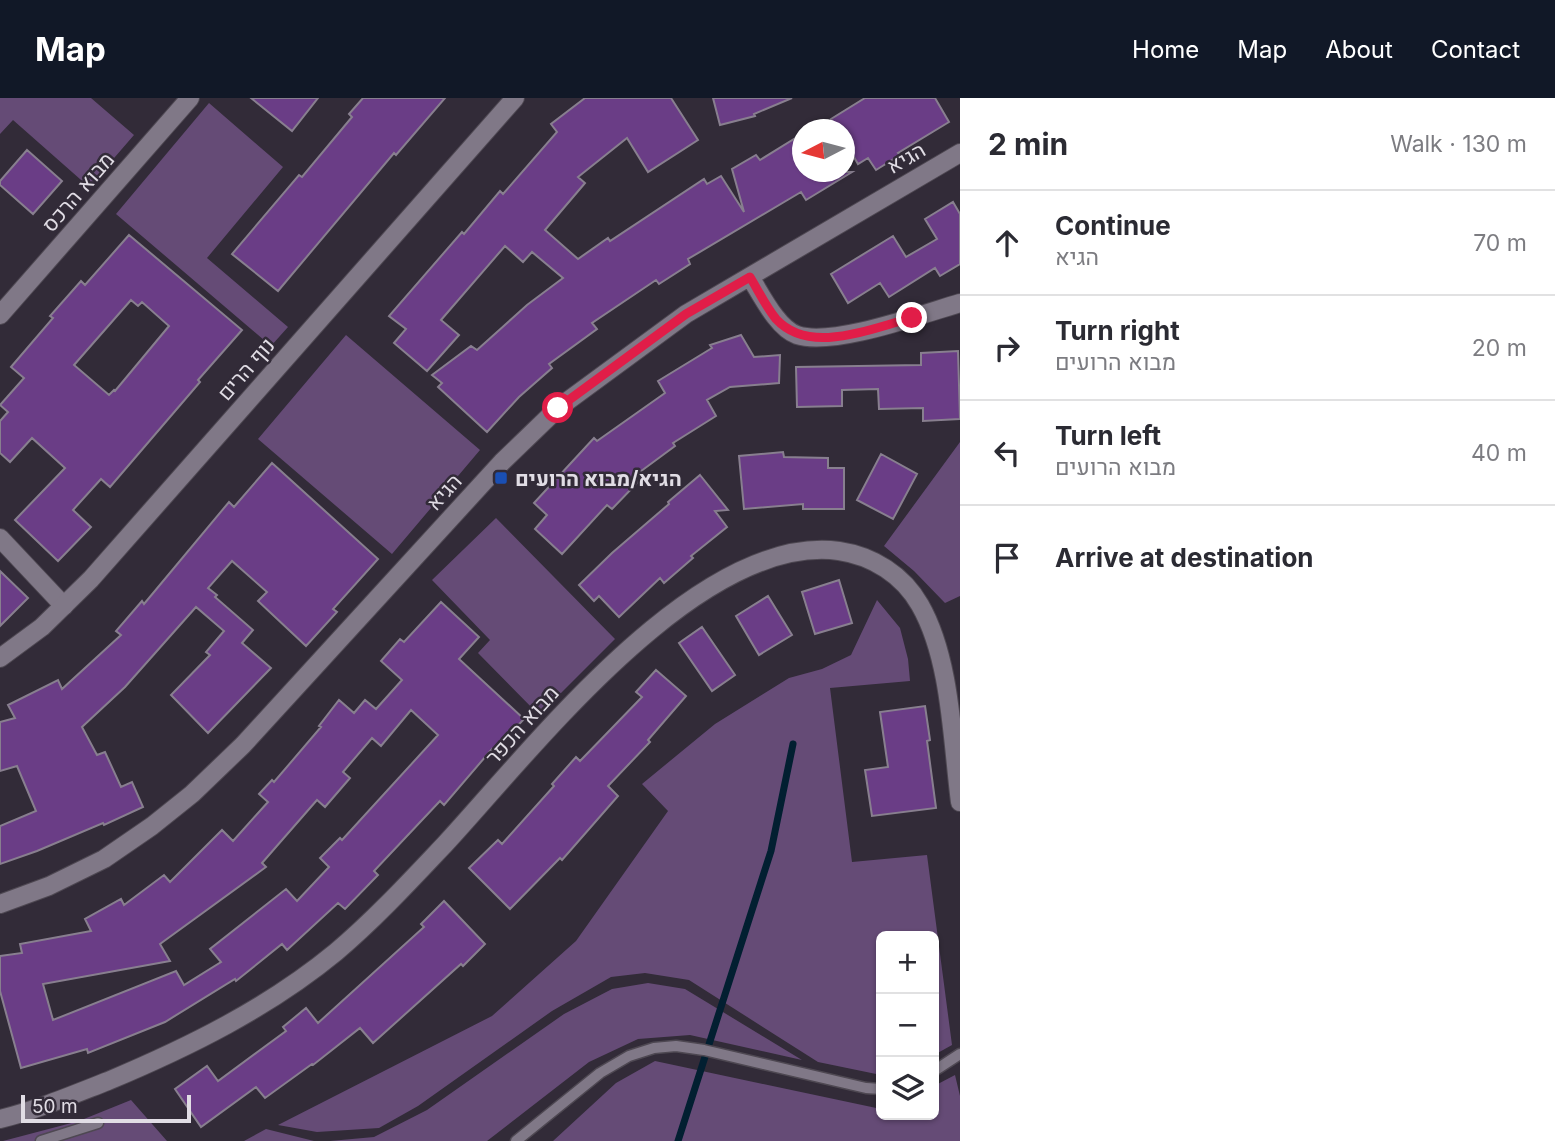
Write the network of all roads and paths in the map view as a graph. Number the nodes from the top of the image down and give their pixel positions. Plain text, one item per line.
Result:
1 (190, 98) edge
2 (514, 98) edge
3 (960, 153) edge
4 (750, 277) junction
5 (960, 303) edge
6 (0, 315) edge
7 (0, 538) edge
8 (64, 606) junction
9 (0, 658) edge
10 (960, 802) edge
11 (0, 904) edge
12 (960, 1054) edge
13 (939, 1068) edge
14 (876, 1089) edge
15 (0, 1119) edge
16 (98, 1123) dead end
17 (41, 1141) edge
18 (516, 1141) edge

1 - 6 street, מבוא הרכס
2 - 8 street, נוף הרים
3 - 4 street, הגיא
4 - 5 street
4 - 11 street, הגיא
7 - 8 street
8 - 9 street, נוף הרים
10 - 15 street, מבוא הכפר
12 - 13 lane
14 - 18 lane
16 - 17 lane

